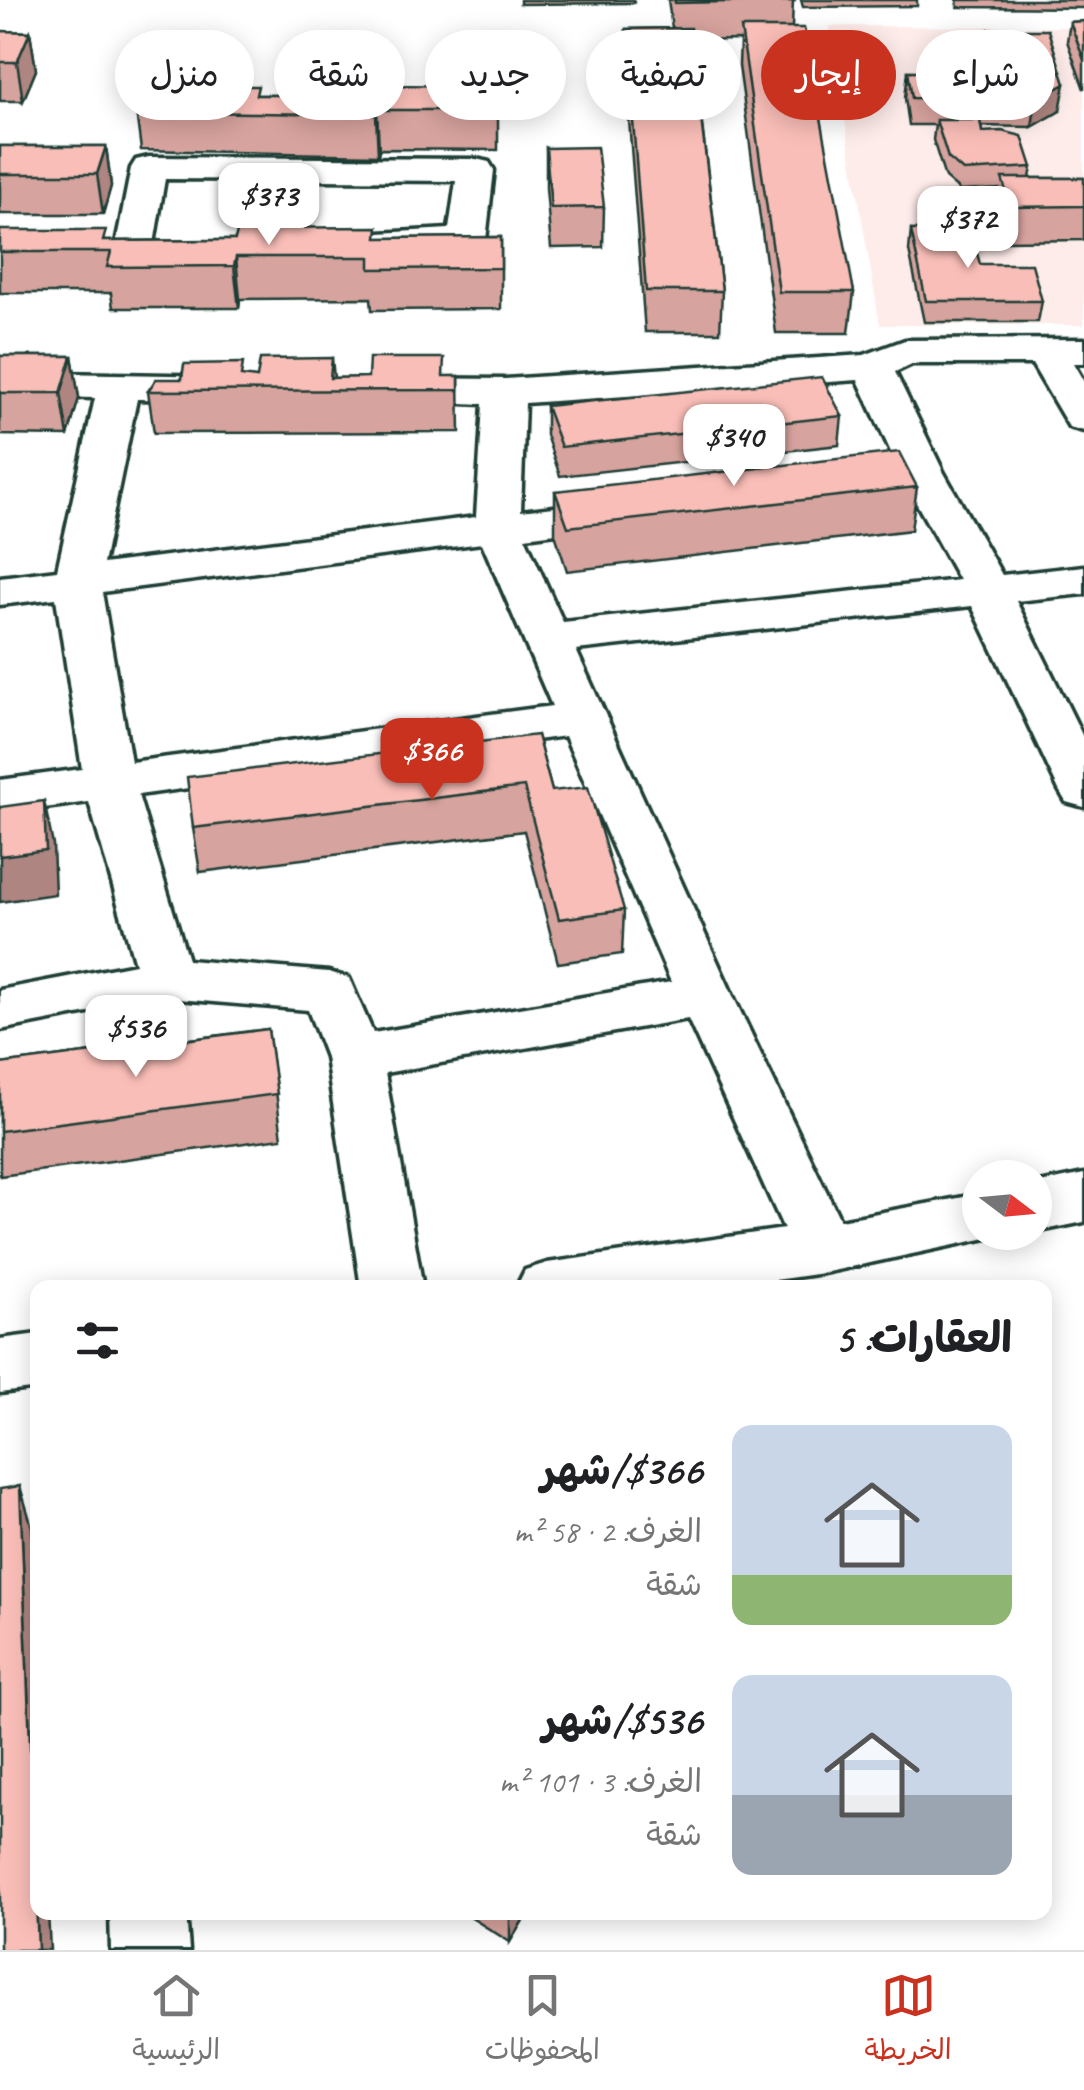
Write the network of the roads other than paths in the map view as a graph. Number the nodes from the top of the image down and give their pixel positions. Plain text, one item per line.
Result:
1 (350, 241) edge
2 (135, 244) junction
3 (174, 244) edge
4 (96, 245) edge
5 (1064, 351) edge
6 (872, 368) junction
7 (0, 384) edge
8 (119, 386) junction
9 (254, 388) edge
10 (351, 390) edge
11 (505, 392) junction
12 (1084, 418) edge
13 (922, 473) junction
14 (787, 490) edge
15 (672, 505) edge
16 (498, 527) junction
17 (1084, 580) edge
18 (77, 581) junction
19 (987, 588) junction
20 (0, 592) edge
21 (549, 638) junction
22 (584, 716) junction
23 (109, 782) junction
24 (1084, 790) edge
25 (0, 797) edge
26 (166, 978) junction
27 (704, 996) junction
28 (0, 1010) edge
29 (354, 1057) junction
30 (1084, 1198) edge
31 (1052, 1205) edge
32 (962, 1221) edge
33 (823, 1248) junction
34 (391, 1280) edge
35 (602, 1280) edge
36 (30, 1362) edge
37 (0, 1366) edge
38 (148, 1920) edge
39 (150, 1950) edge

1 - 2 street
2 - 3 street
2 - 4 street
5 - 6 street
5 - 12 street
6 - 11 street
6 - 13 street
7 - 8 street
8 - 9 street
8 - 18 street
10 - 11 street
11 - 16 street
13 - 14 street
13 - 19 street
15 - 16 street
16 - 18 street
16 - 21 street
17 - 19 street
18 - 20 street
18 - 23 street
19 - 21 street
19 - 24 street
21 - 22 street
22 - 23 street
22 - 27 street
23 - 25 street
23 - 26 street
26 - 28 street
26 - 29 street
27 - 29 street
27 - 33 street
29 - 34 street
30 - 31 street
32 - 33 street
33 - 35 street
36 - 37 street
38 - 39 street

